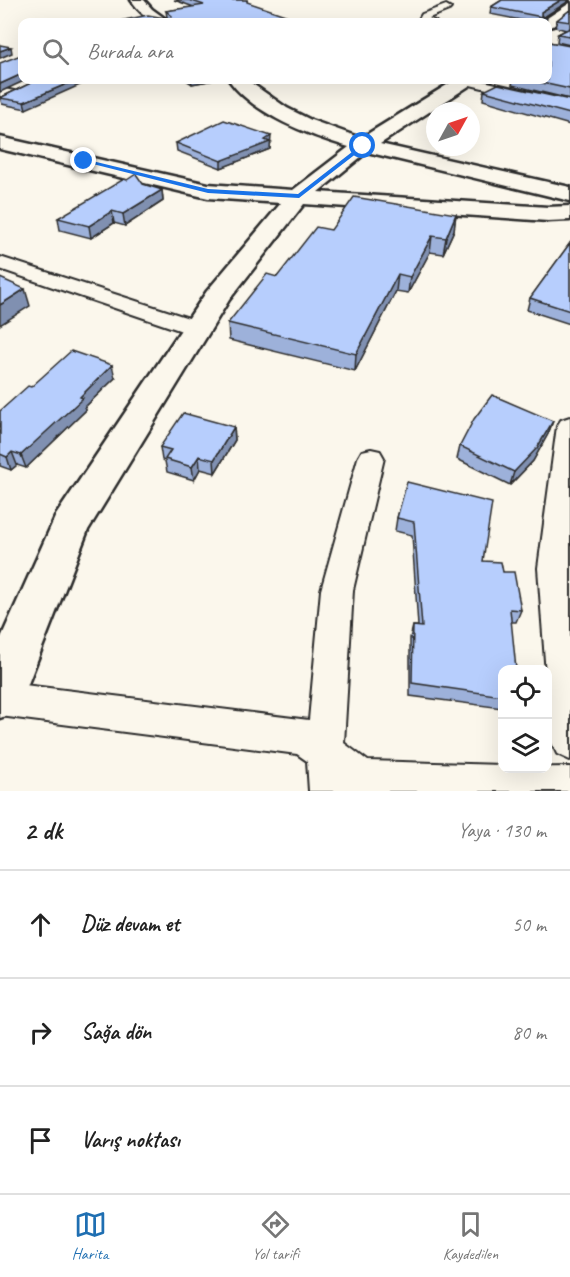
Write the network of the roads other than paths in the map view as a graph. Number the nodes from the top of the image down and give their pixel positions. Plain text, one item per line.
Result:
1 (137, 0) edge
2 (570, 7) edge
3 (446, 8) dead end
4 (157, 18) edge
5 (424, 18) edge
6 (552, 20) edge
7 (242, 84) edge
8 (460, 84) edge
9 (483, 84) edge
10 (570, 105) edge
11 (0, 143) edge
12 (363, 146) junction
13 (570, 194) edge
14 (299, 196) junction
15 (570, 213) edge
16 (0, 263) edge
17 (196, 328) junction
18 (570, 426) edge
19 (371, 458) dead end
20 (564, 528) edge
21 (0, 697) edge
22 (570, 741) edge
23 (325, 752) junction
24 (570, 786) edge
25 (328, 791) edge

1 - 4 street
2 - 6 street
3 - 5 street
7 - 12 street
8 - 12 street
9 - 10 street
11 - 14 street
12 - 13 street
12 - 14 street
14 - 15 street
14 - 17 street
16 - 17 street
17 - 21 street
18 - 20 street
19 - 23 street
20 - 22 street
21 - 23 street
23 - 24 street
23 - 25 street

